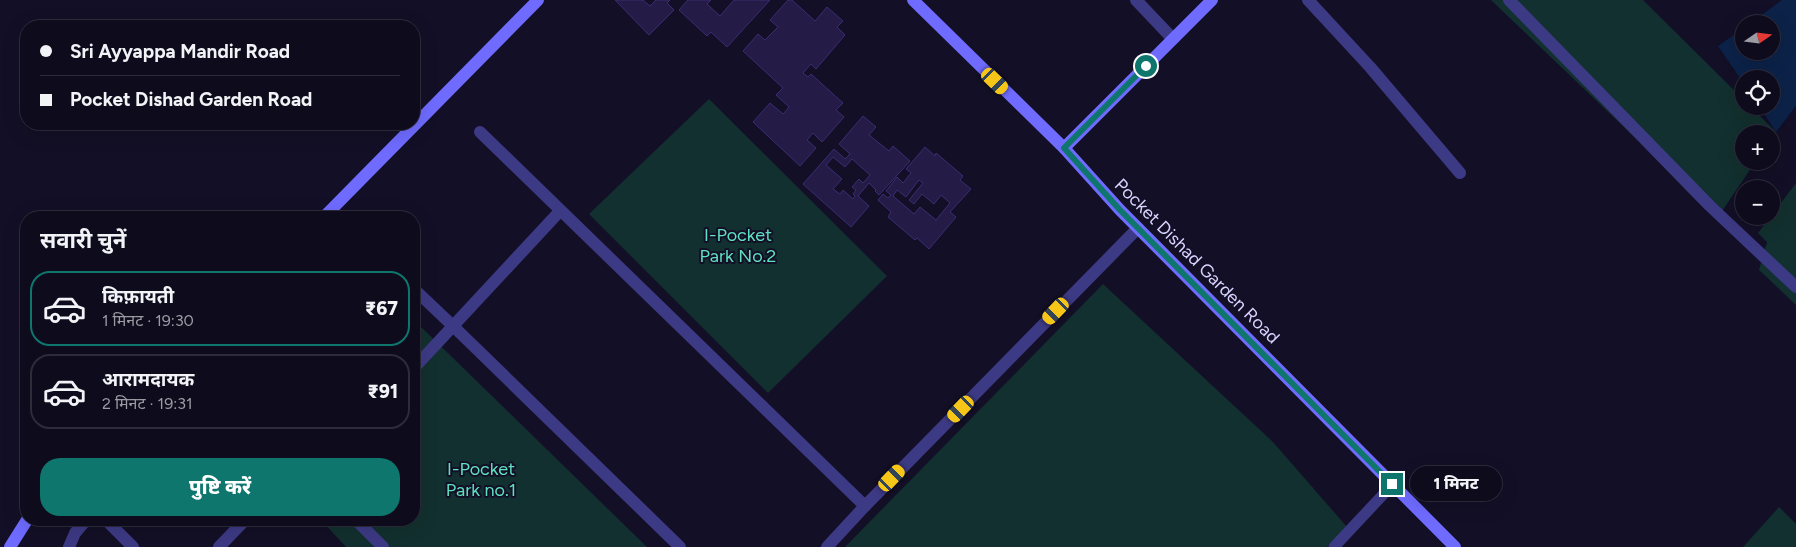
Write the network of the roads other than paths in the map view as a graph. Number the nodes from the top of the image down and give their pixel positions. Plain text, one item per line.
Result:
1 (538, 0) edge
2 (913, 0) edge
3 (1136, 0) edge
4 (1212, 0) edge
5 (1308, 0) edge
6 (1510, 0) edge
7 (1173, 39) junction
8 (420, 121) edge
9 (412, 130) edge
10 (480, 132) dead end
11 (1064, 148) junction
12 (1460, 173) dead end
13 (333, 211) edge
14 (560, 211) junction
15 (1138, 228) junction
16 (1796, 287) edge
17 (420, 295) edge
18 (453, 326) junction
19 (420, 362) edge
20 (1392, 484) junction
21 (865, 506) junction
22 (23, 526) edge
23 (81, 526) edge
24 (112, 526) edge
25 (239, 526) edge
26 (362, 526) edge
27 (10, 547) edge
28 (69, 547) edge
29 (133, 547) edge
30 (219, 547) edge
31 (383, 547) edge
32 (680, 547) edge
33 (827, 547) edge
34 (1334, 547) edge
35 (1455, 547) edge

1 - 8 street
2 - 11 street, Pocket Dishad Garden Road
3 - 7 street
4 - 7 street
5 - 12 street
6 - 16 street
7 - 11 street
9 - 13 street
10 - 14 street
11 - 15 street, Pocket Dishad Garden Road
14 - 18 street
14 - 21 street
15 - 20 street, Pocket Dishad Garden Road
15 - 21 street
17 - 18 street
18 - 19 street
18 - 32 street
20 - 34 lane
20 - 35 street, Pocket Dishad Garden Road
21 - 33 street
22 - 27 street
23 - 28 street
24 - 29 street
25 - 30 street
26 - 31 street

